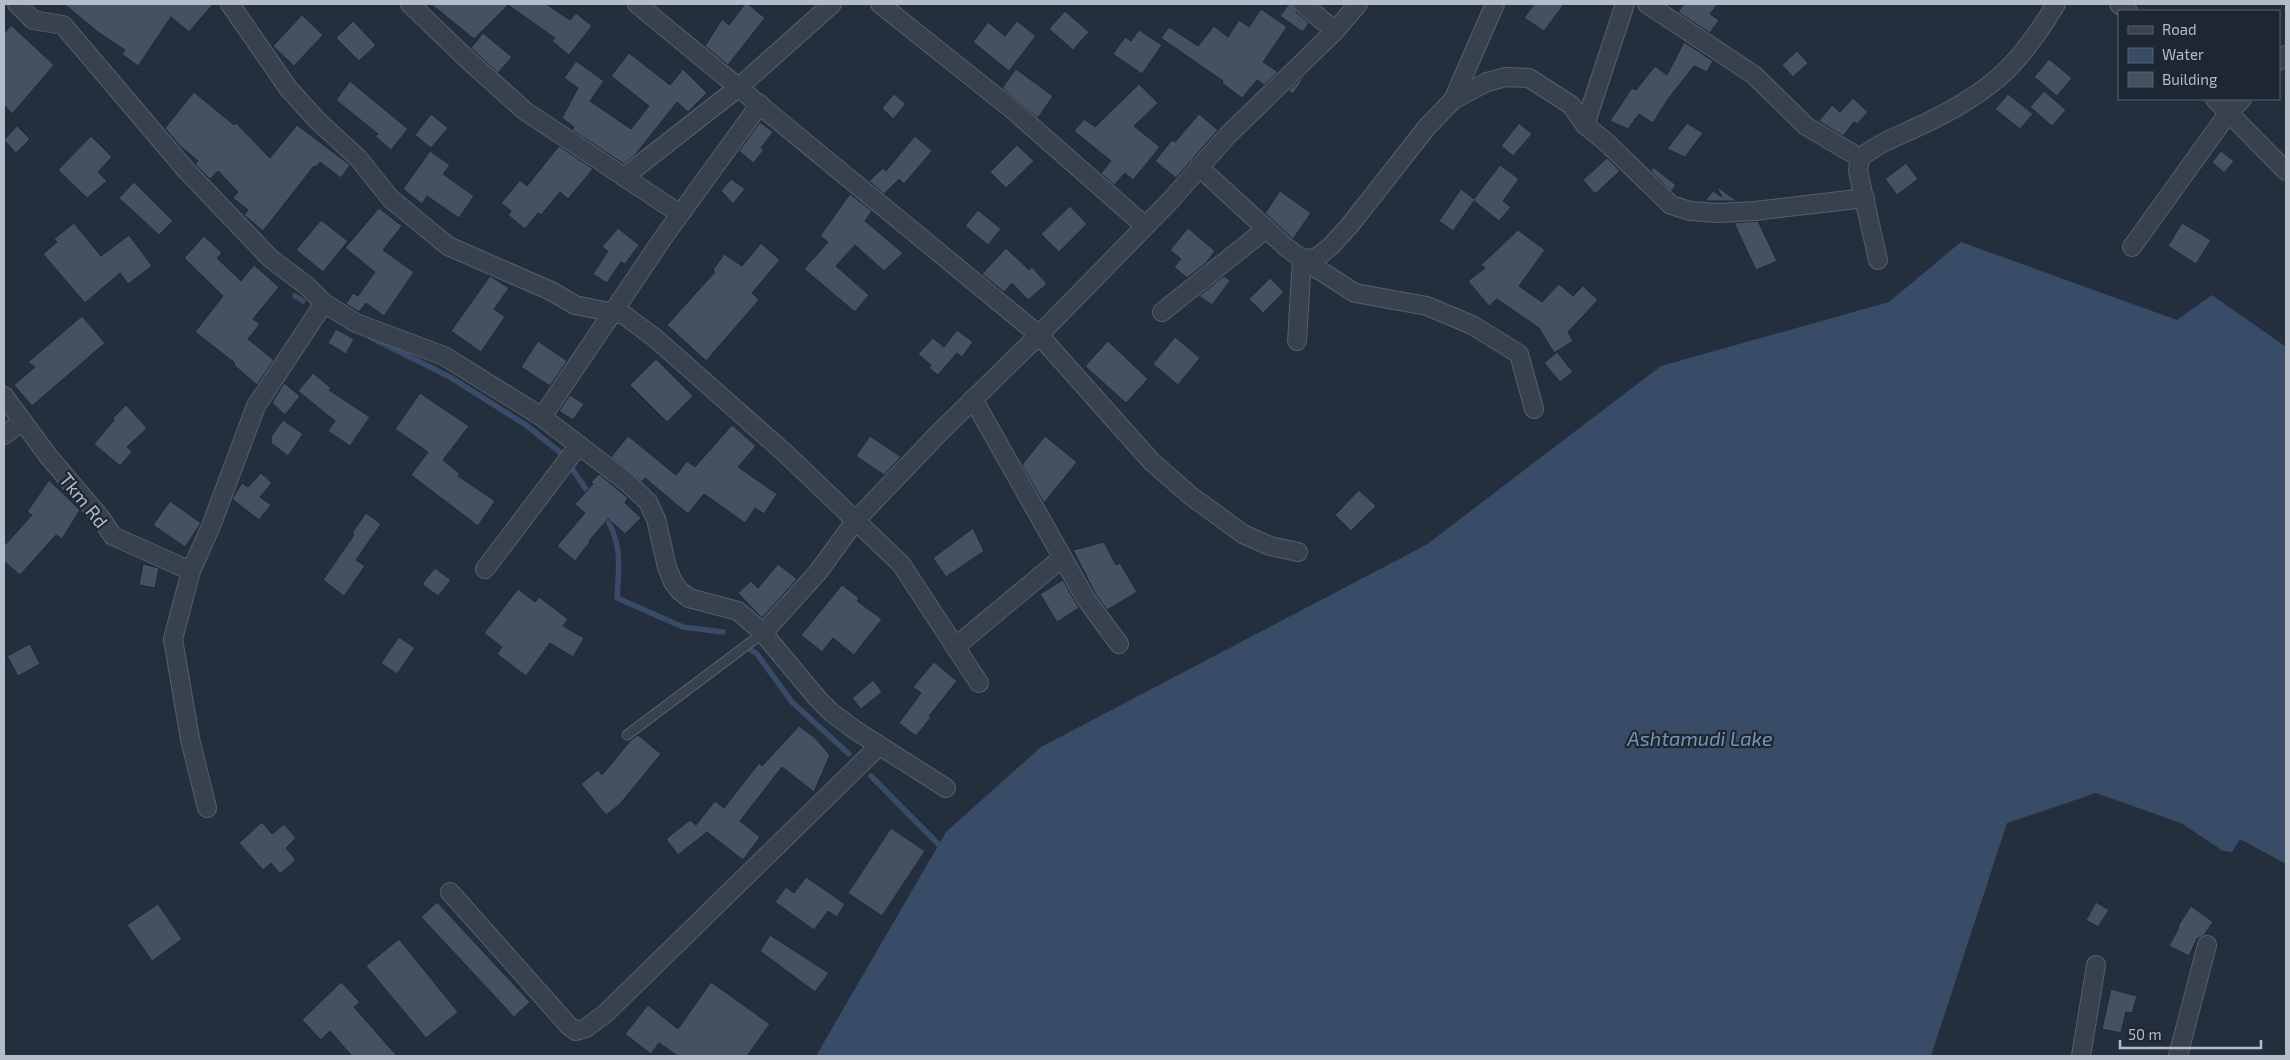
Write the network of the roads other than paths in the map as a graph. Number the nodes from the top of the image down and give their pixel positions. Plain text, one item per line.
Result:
1 (17, 4) edge
2 (230, 4) edge
3 (410, 4) edge
4 (637, 4) edge
5 (832, 4) edge
6 (880, 4) edge
7 (1303, 4) edge
8 (1358, 4) edge
9 (1495, 4) edge
10 (1625, 4) edge
11 (1647, 4) edge
12 (2056, 4) edge
13 (1335, 31) junction
14 (739, 87) junction
15 (1453, 100) junction
16 (2216, 100) edge
17 (2241, 100) edge
18 (760, 104) junction
19 (2229, 112) junction
20 (1585, 125) junction
21 (1860, 158) junction
22 (1199, 167) junction
23 (2286, 171) edge
24 (624, 177) junction
25 (1865, 198) junction
26 (680, 214) junction
27 (1145, 226) junction
28 (1266, 229) junction
29 (2132, 247) dead end
30 (1302, 258) junction
31 (1878, 260) dead end
32 (324, 303) junction
33 (1162, 312) dead end
34 (611, 314) junction
35 (1039, 335) junction
36 (1297, 341) dead end
37 (4, 396) edge
38 (973, 399) junction
39 (1534, 409) dead end
40 (542, 417) junction
41 (22, 422) junction
42 (4, 435) edge
43 (579, 445) junction
44 (856, 520) junction
45 (1298, 552) dead end
46 (1062, 558) junction
47 (486, 569) dead end
48 (191, 571) junction
49 (763, 633) junction
50 (1120, 644) dead end
51 (955, 647) junction
52 (979, 683) dead end
53 (627, 735) dead end
54 (879, 746) junction
55 (946, 788) dead end
56 (207, 808) dead end
57 (450, 892) dead end
58 (2207, 946) dead end
59 (2096, 965) dead end
60 (2081, 1056) edge
61 (2178, 1056) edge

1 - 32 street
2 - 34 street
3 - 24 street
4 - 14 street
5 - 14 street
6 - 27 street
7 - 13 street
8 - 13 street
9 - 15 street
10 - 20 street
11 - 21 street
12 - 21 street
13 - 22 street
14 - 18 street
14 - 24 street
15 - 20 street
15 - 30 street
16 - 19 street
17 - 19 street
18 - 26 street
18 - 35 street
19 - 23 street
19 - 29 street
20 - 25 street
21 - 25 street
22 - 27 street
22 - 28 street
24 - 26 street
25 - 31 street
26 - 34 street
27 - 35 street
28 - 30 street
28 - 33 street
30 - 36 street
30 - 39 street
32 - 40 street
32 - 48 street
34 - 40 street
34 - 44 street
35 - 38 street
35 - 45 street
37 - 41 street, Tkm Rd
38 - 44 street
38 - 46 street
40 - 43 street
41 - 42 street
41 - 48 street, Tkm Rd
43 - 47 street
43 - 49 street
44 - 49 street
44 - 51 street
46 - 50 street
46 - 51 street
48 - 56 street
49 - 53 lane
49 - 54 street
51 - 52 street
54 - 55 street
54 - 57 street
58 - 61 street
59 - 60 street

